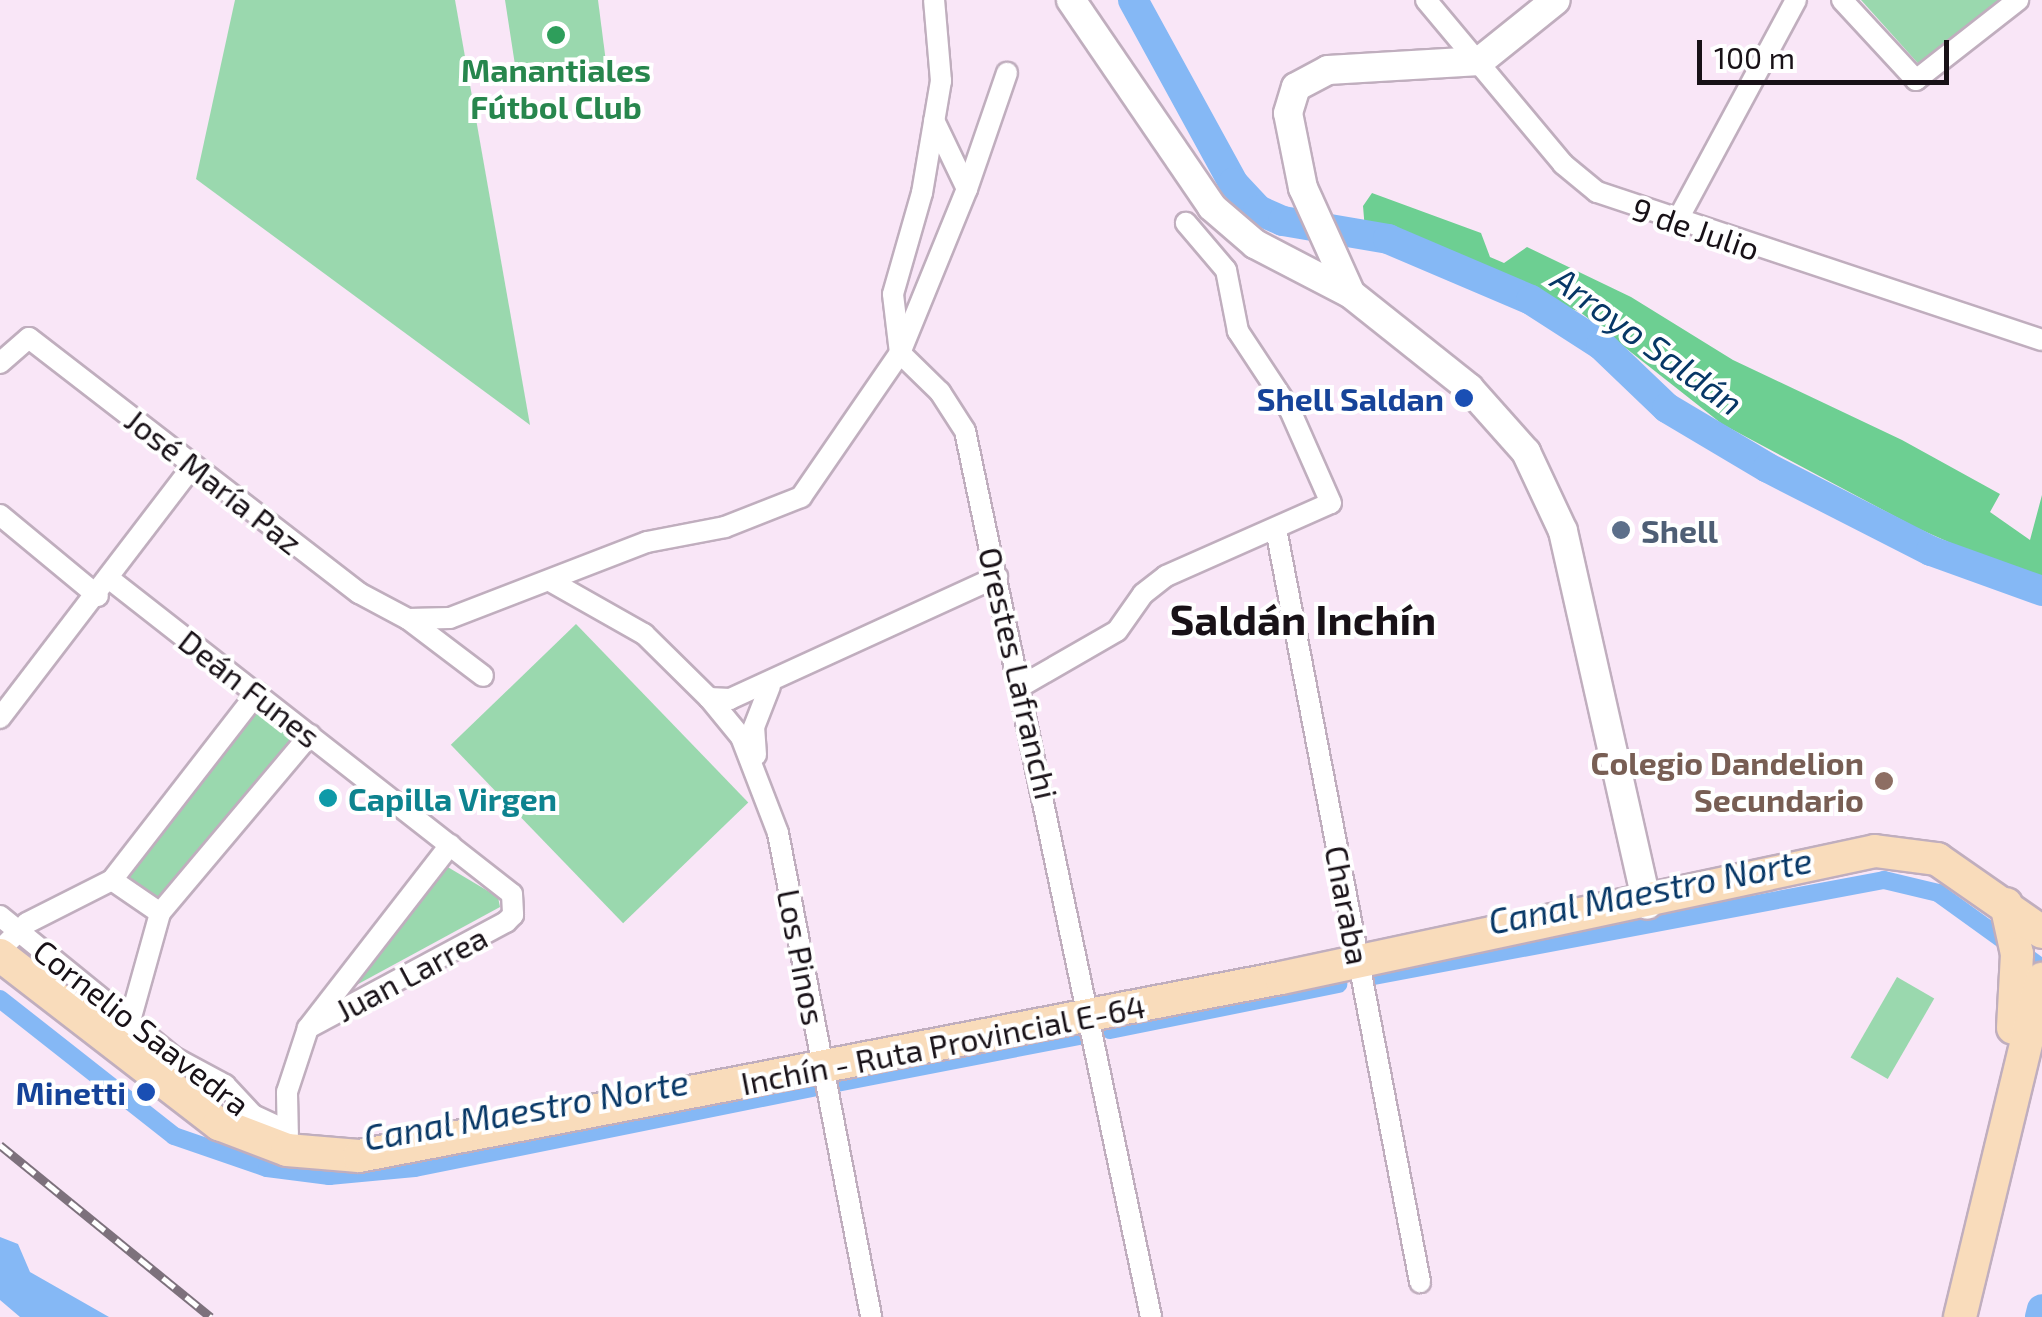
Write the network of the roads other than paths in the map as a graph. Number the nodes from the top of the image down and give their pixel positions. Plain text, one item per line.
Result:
1 (934, 0) edge
2 (1071, 0) edge
3 (1426, 0) edge
4 (1556, 0) edge
5 (1796, 0) edge
6 (1842, 0) edge
7 (2018, 0) edge
8 (1480, 62) junction
9 (1007, 74) dead end
10 (934, 120) junction
11 (967, 189) junction
12 (1677, 221) junction
13 (1186, 223) dead end
14 (1327, 250) junction
15 (1300, 268) junction
16 (1351, 294) junction
17 (2042, 340) edge
18 (900, 352) junction
19 (0, 364) edge
20 (193, 466) junction
21 (0, 515) edge
22 (1276, 528) junction
23 (997, 577) junction
24 (552, 582) junction
25 (105, 588) junction
26 (408, 620) junction
27 (483, 676) dead end
28 (1023, 685) junction
29 (770, 686) junction
30 (257, 692) junction
31 (709, 698) junction
32 (0, 718) edge
33 (310, 735) junction
34 (760, 776) junction
35 (450, 845) junction
36 (112, 880) junction
37 (2006, 904) junction
38 (1646, 905) junction
39 (160, 913) junction
40 (513, 915) joint
41 (0, 916) edge
42 (2042, 932) edge
43 (6, 945) edge
44 (1359, 962) junction
45 (2042, 978) edge
46 (1092, 1016) junction
47 (132, 1021) junction
48 (308, 1028) junction
49 (121, 1054) junction
50 (824, 1068) junction
51 (1998, 1138) junction
52 (288, 1140) junction
53 (1420, 1282) dead end
54 (871, 1317) edge
55 (1151, 1317) edge
56 (1960, 1317) edge

1 - 10 street
2 - 15 main road
3 - 8 street, 9 de Julio
4 - 8 main road
5 - 12 street
6 - 7 street
8 - 12 street, 9 de Julio
8 - 14 main road
9 - 11 street
10 - 11 street
10 - 18 street
11 - 18 street
12 - 17 street, 9 de Julio
13 - 22 street
14 - 15 main road
14 - 16 main road
15 - 16 main road
16 - 38 main road
18 - 23 street, Orestes Lafranchi
18 - 24 street
19 - 20 street, José María Paz
20 - 25 street
20 - 26 street, José María Paz
21 - 25 street, Deán Funes
22 - 28 street
22 - 44 street, Charaba
23 - 28 street, Orestes Lafranchi
23 - 29 street
24 - 26 street
24 - 31 street, Los Pinos
25 - 30 street, Deán Funes
25 - 32 street
26 - 27 street, José María Paz
28 - 46 street, Orestes Lafranchi
29 - 31 street
29 - 34 street, Los Pinos
30 - 33 street, Deán Funes
30 - 36 street
31 - 34 street, Los Pinos
33 - 35 street, Deán Funes
33 - 39 street
34 - 50 street, Los Pinos
35 - 40 street, Deán Funes
35 - 48 street
36 - 39 street
36 - 43 street
37 - 38 main road, Inchín - Ruta Provincial E-64
37 - 42 main road, Inchín - Ruta Provincial E-64
37 - 51 main road
38 - 44 main road, Inchín - Ruta Provincial E-64
39 - 47 street
40 - 48 street, Juan Larrea
41 - 43 street, Cornelio Saavedra
43 - 47 street, Cornelio Saavedra
43 - 49 main road, Inchín - Ruta Provincial E-64
44 - 46 main road, Inchín - Ruta Provincial E-64
44 - 53 street, Charaba
45 - 51 main road
46 - 50 main road, Inchín - Ruta Provincial E-64
46 - 55 street, Orestes Lafranchi
47 - 49 street
47 - 52 street, Cornelio Saavedra
48 - 52 street
49 - 52 main road, Inchín - Ruta Provincial E-64
50 - 52 main road, Inchín - Ruta Provincial E-64
50 - 54 street, Los Pinos
51 - 56 main road

